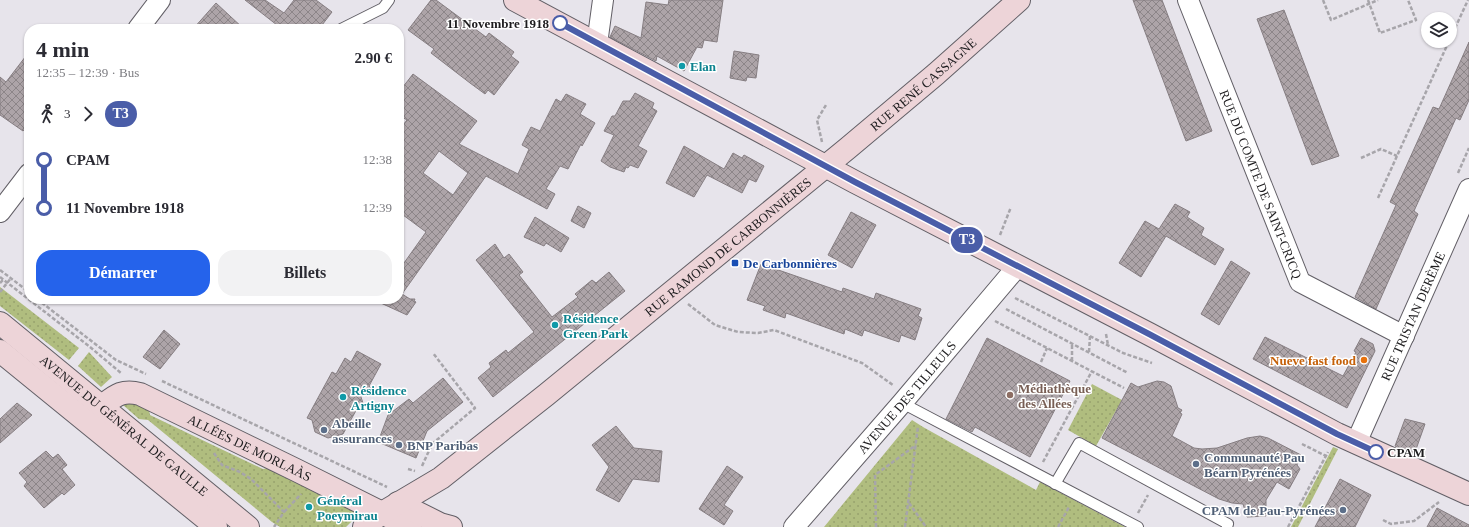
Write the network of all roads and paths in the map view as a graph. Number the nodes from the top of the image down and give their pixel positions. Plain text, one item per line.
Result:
1 (160, 0) edge
2 (389, 0) edge
3 (515, 0) edge
4 (603, 0) edge
5 (1019, 0) edge
6 (1188, 0) edge
7 (1323, 0) edge
8 (1368, 0) edge
9 (1378, 0) edge
10 (1408, 0) edge
11 (1468, 0) edge
12 (1369, 4) junction
13 (142, 24) edge
14 (351, 24) edge
15 (1457, 24) edge
16 (597, 44) junction
17 (1446, 48) edge
18 (826, 105) dead end
19 (1397, 156) junction
20 (1361, 158) dead end
21 (826, 166) junction
22 (24, 181) edge
23 (1469, 190) edge
24 (1378, 198) dead end
25 (1011, 207) dead end
26 (0, 212) edge
27 (992, 253) junction
28 (1017, 267) junction
29 (0, 270) edge
30 (0, 277) edge
31 (11, 278) junction
32 (3, 280) junction
33 (0, 283) edge
34 (7, 283) junction
35 (24, 288) edge
36 (0, 292) edge
37 (24, 296) edge
38 (1011, 296) dead end
39 (686, 302) dead end
40 (34, 304) edge
41 (44, 304) edge
42 (1002, 306) dead end
43 (991, 319) dead end
44 (0, 323) edge
45 (1090, 336) junction
46 (1404, 336) junction
47 (1072, 343) junction
48 (90, 347) dead end
49 (1047, 348) junction
50 (0, 351) edge
51 (1089, 352) junction
52 (433, 353) dead end
53 (1072, 361) junction
54 (1041, 362) dead end
55 (1152, 363) dead end
56 (1092, 371) junction
57 (1128, 373) dead end
58 (152, 376) dead end
59 (158, 379) dead end
60 (1124, 388) dead end
61 (905, 400) junction
62 (102, 406) junction
63 (920, 414) junction
64 (1346, 438) junction
65 (1302, 444) dead end
66 (916, 445) junction
67 (213, 451) dead end
68 (1326, 456) junction
69 (408, 469) dead end
70 (1036, 474) junction
71 (1055, 484) junction
72 (1154, 484) junction
73 (302, 493) dead end
74 (1469, 494) edge
75 (1076, 495) junction
76 (1441, 500) dead end
77 (908, 502) junction
78 (284, 512) junction
79 (397, 512) edge
80 (1383, 520) dead end
81 (1135, 526) edge
82 (216, 527) edge
83 (248, 527) edge
84 (274, 527) edge
85 (364, 527) edge
86 (451, 527) edge
87 (794, 527) edge
88 (876, 527) edge
89 (905, 527) edge
90 (926, 527) edge
91 (1058, 527) edge
92 (1227, 527) edge
93 (1288, 527) edge

1 - 13 street
2 - 14 lane
3 - 16 street
4 - 16 street
5 - 21 street, RUE RENÉ CASSAGNE
6 - 46 street, RUE DU COMTE DE SAINT-CRICQ
7 - 12 path
8 - 12 path
9 - 12 path
10 - 12 path
11 - 15 path
16 - 21 street
17 - 19 path
18 - 21 path
19 - 20 path
19 - 24 path
21 - 27 street
21 - 79 street, RUE RAMOND DE CARBONNIÈRES
22 - 26 street
23 - 46 street, RUE TRISTAN DERÈME
25 - 27 path
27 - 28 street
28 - 61 street, AVENUE DES TILLEULS
28 - 64 street
29 - 31 path
30 - 32 path
31 - 34 path
31 - 35 path
32 - 33 path
32 - 34 path
34 - 36 path
34 - 37 path
38 - 45 path
39 - 61 path
40 - 48 path
41 - 58 path
42 - 47 path
43 - 49 path
44 - 62 street, AVENUE DU GÉNÉRAL DE GAULLE
45 - 51 path
45 - 55 path
46 - 64 street, RUE TRISTAN DERÈME
47 - 51 path
47 - 53 path
49 - 53 path
49 - 54 path
50 - 82 street, AVENUE DU GÉNÉRAL DE GAULLE
51 - 57 path
52 - 69 path
53 - 56 path
56 - 60 path
56 - 70 path
59 - 79 path
61 - 63 lane
61 - 87 street, AVENUE DES TILLEULS
62 - 79 street, ALLÉES DE MORLAÀS
62 - 83 street, AVENUE DU GÉNÉRAL DE GAULLE
63 - 66 path
63 - 70 lane
64 - 68 path
64 - 74 street
65 - 68 path
66 - 77 path
66 - 88 path
67 - 78 path
68 - 93 path
70 - 71 lane
71 - 72 lane
71 - 75 lane
72 - 81 path
72 - 92 lane
73 - 78 path
75 - 81 lane
75 - 91 path
76 - 80 path
77 - 89 path
77 - 90 path
78 - 84 path
79 - 85 street, RUE RAMOND DE CARBONNIÈRES
79 - 86 street, ALLÉES DE MORLAÀS

